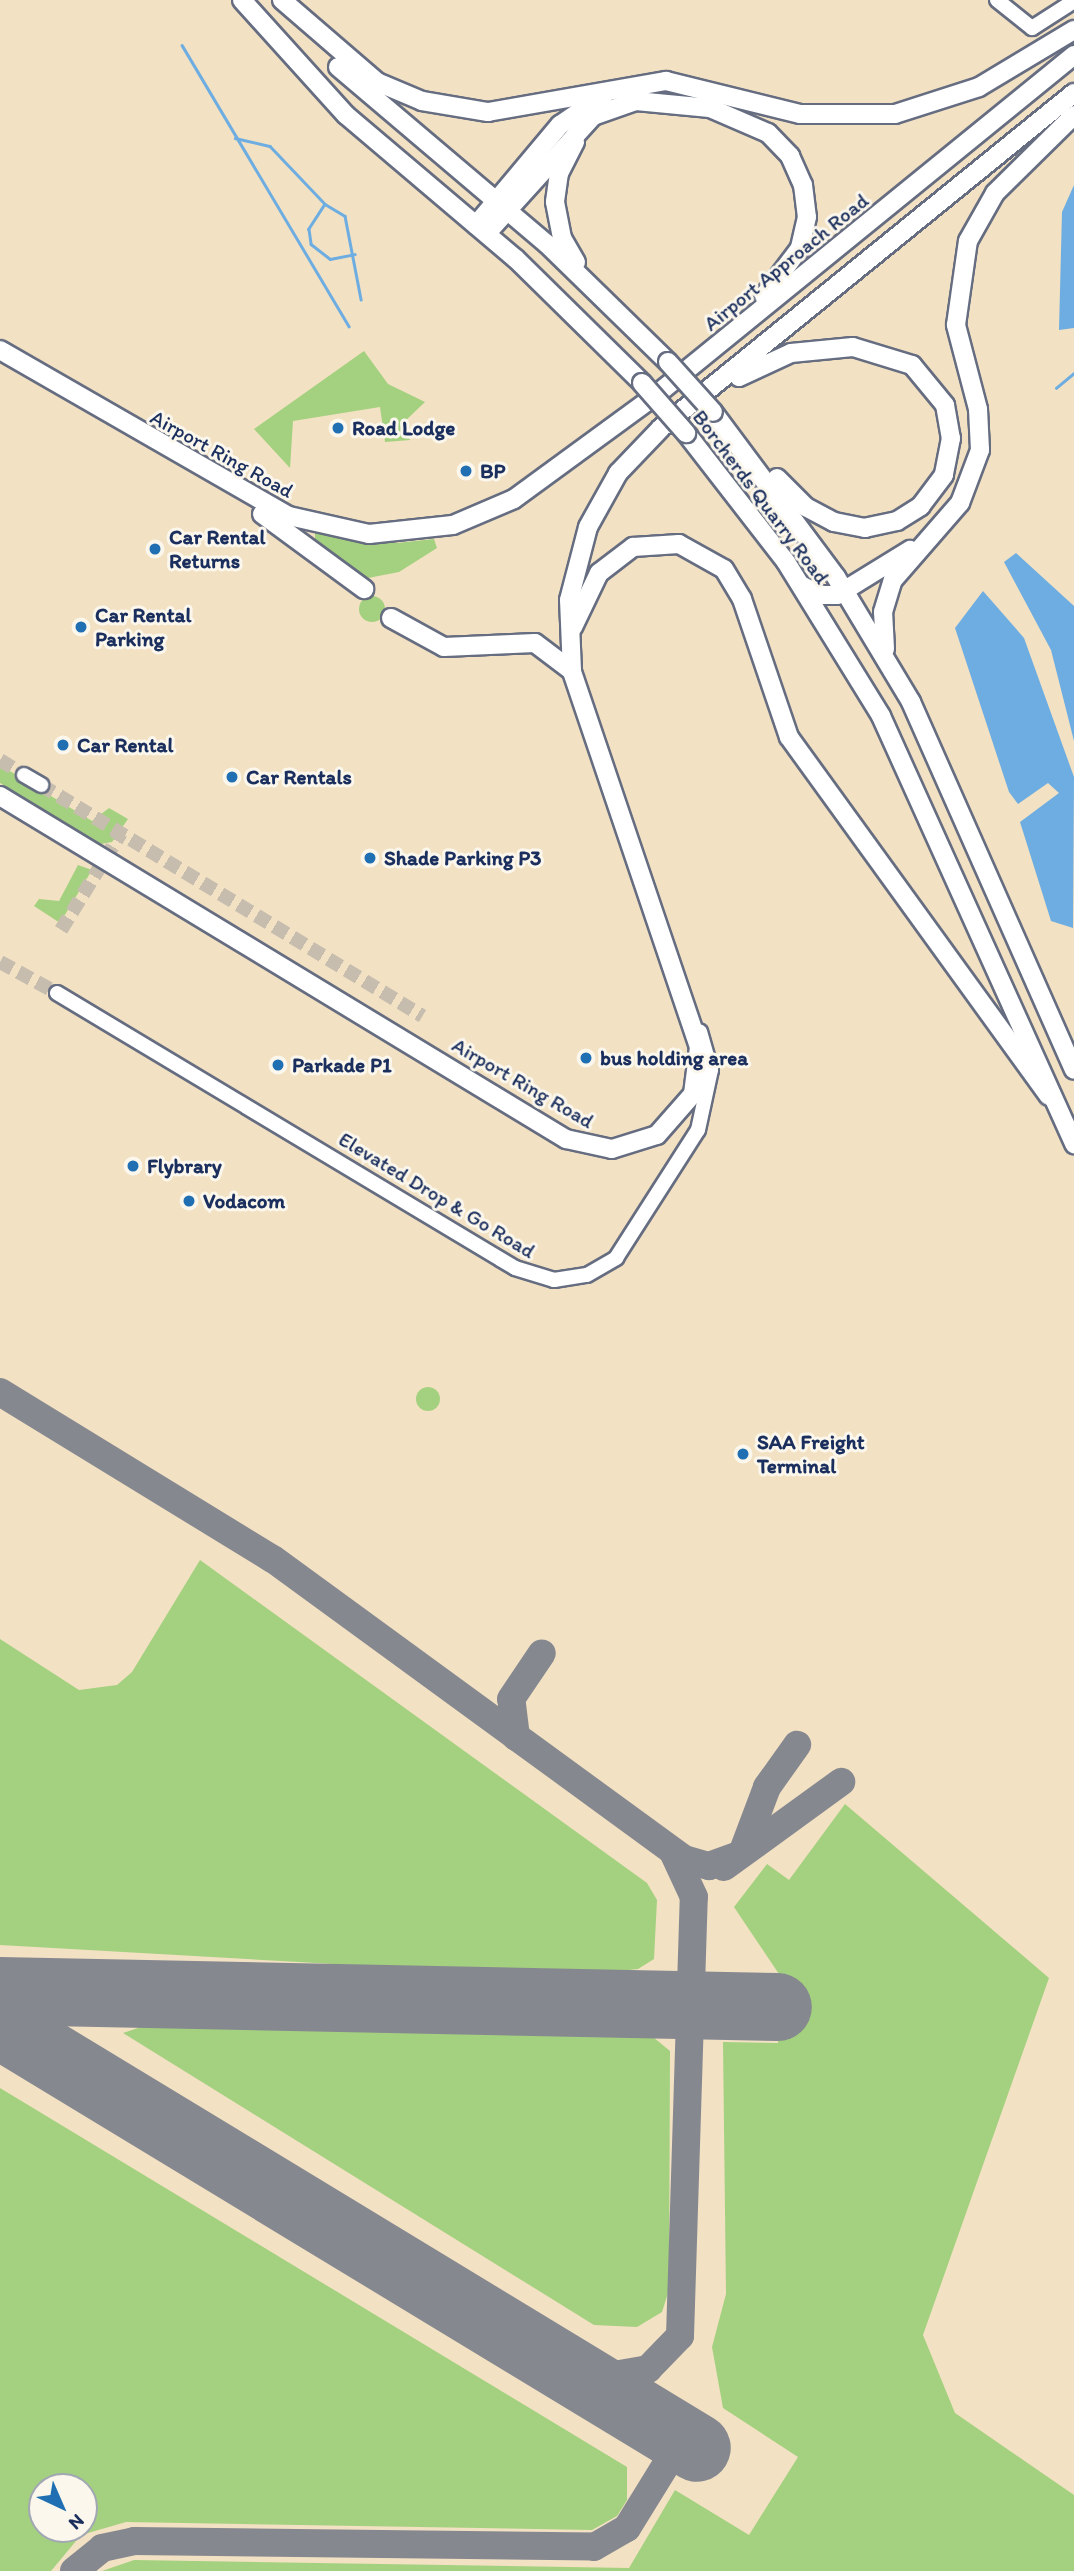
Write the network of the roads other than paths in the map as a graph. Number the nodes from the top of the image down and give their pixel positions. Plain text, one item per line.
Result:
1 (242, 0) edge
2 (271, 0) edge
3 (282, 0) edge
4 (997, 0) edge
5 (1074, 1) edge
6 (1074, 30) edge
7 (1074, 55) edge
8 (641, 83) junction
9 (1074, 93) edge
10 (668, 101) junction
11 (1074, 115) edge
12 (501, 205) junction
13 (481, 229) junction
14 (609, 302) junction
15 (0, 350) edge
16 (694, 366) junction
17 (710, 390) junction
18 (729, 430) junction
19 (239, 493) junction
20 (520, 495) joint
21 (928, 539) junction
22 (800, 583) junction
23 (364, 589) dead end
24 (845, 591) junction
25 (391, 618) dead end
26 (569, 637) junction
27 (886, 659) junction
28 (572, 671) junction
29 (24, 775) tunnel mouth
30 (41, 785) tunnel mouth
31 (0, 796) edge
32 (57, 993) tunnel mouth
33 (697, 1028) junction
34 (1074, 1070) edge
35 (1049, 1096) junction
36 (1074, 1144) edge

1 - 13 main road, Borcherds Quarry Road
2 - 12 main road, Borcherds Quarry Road
3 - 8 main road
4 - 5 street
6 - 8 main road
7 - 16 main road, Airport Approach Road
8 - 12 main road
9 - 17 main road
10 - 12 main road
10 - 14 main road
10 - 16 main road
11 - 21 main road
12 - 13 main road
12 - 14 main road, Borcherds Quarry Road
13 - 22 main road, Borcherds Quarry Road, bridge
14 - 18 main road, Borcherds Quarry Road, bridge
15 - 19 main road, Airport Ring Road
16 - 20 main road, Airport Approach Road
17 - 18 main road
17 - 26 main road, Airport Ring Road
18 - 24 main road, Borcherds Quarry Road
19 - 20 main road, Airport Ring Road
19 - 23 main road
21 - 24 main road
21 - 27 main road
22 - 24 main road
22 - 35 main road, Borcherds Quarry Road
24 - 27 main road, Borcherds Quarry Road
25 - 28 main road
26 - 28 main road, Airport Ring Road
26 - 35 main road
27 - 34 main road, Borcherds Quarry Road
28 - 33 main road, Airport Ring Road
29 - 30 street
31 - 33 main road, Airport Ring Road
32 - 33 street, Elevated Drop & Go Road
35 - 36 main road, Borcherds Quarry Road

